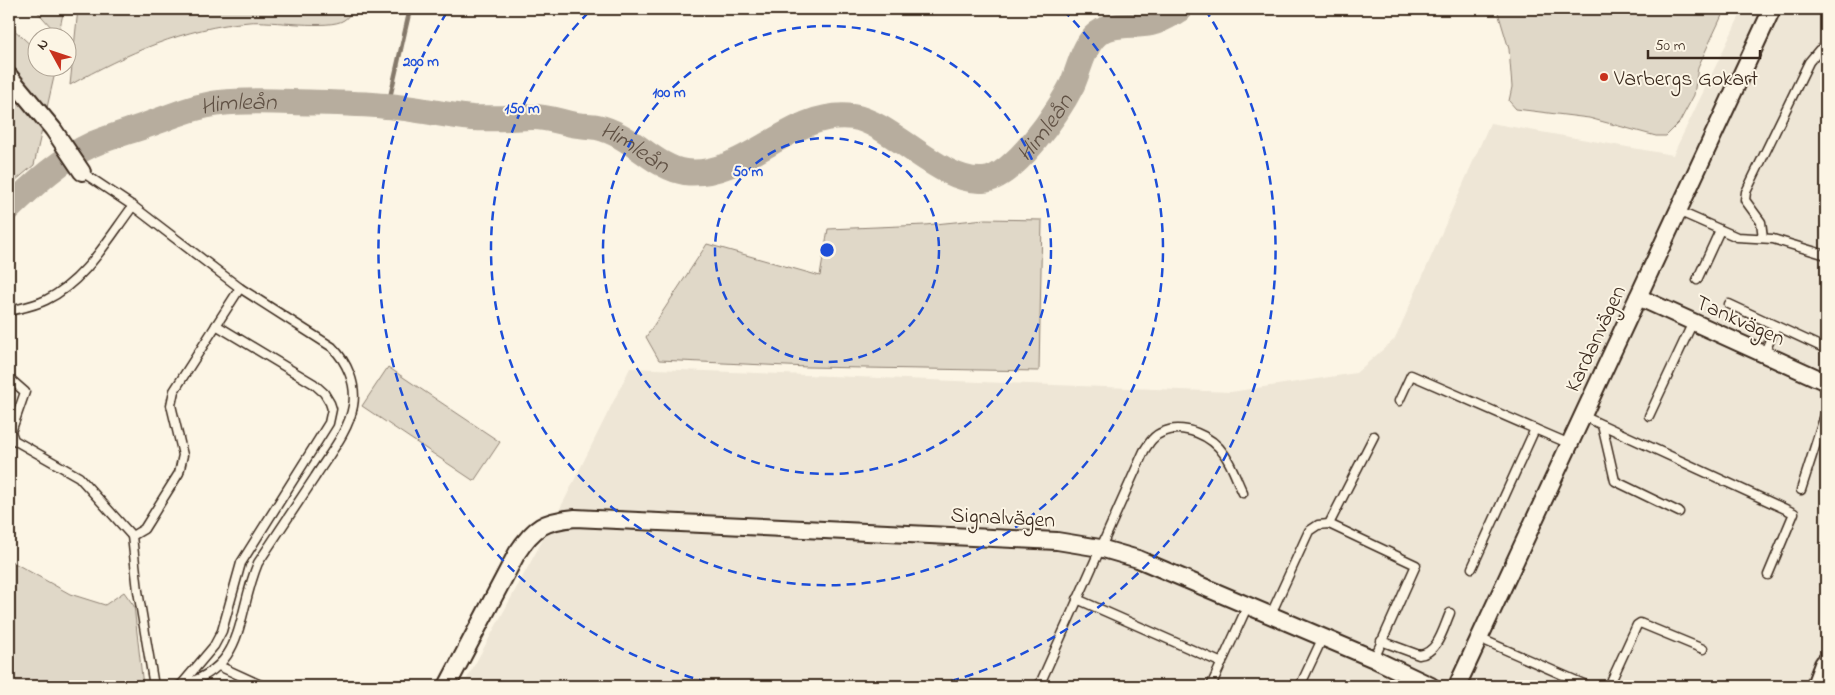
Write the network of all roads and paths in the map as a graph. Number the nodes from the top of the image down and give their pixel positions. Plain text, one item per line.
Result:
1 (1772, 9) edge
2 (1826, 46) edge
3 (9, 76) edge
4 (82, 172) joint
5 (133, 206) junction
6 (1678, 211) junction
7 (1720, 230) junction
8 (1763, 238) junction
9 (1826, 255) edge
10 (1697, 280) dead end
11 (240, 288) junction
12 (1638, 297) junction
13 (1729, 304) dead end
14 (9, 311) edge
15 (1693, 322) junction
16 (216, 325) junction
17 (1776, 326) junction
18 (1826, 349) edge
19 (1764, 354) junction
20 (9, 378) edge
21 (1826, 382) edge
22 (1399, 401) dead end
23 (1826, 412) edge
24 (1583, 416) junction
25 (1649, 416) dead end
26 (1602, 425) junction
27 (1535, 429) junction
28 (1374, 436) dead end
29 (1570, 444) junction
30 (1801, 490) dead end
31 (1243, 493) dead end
32 (1679, 512) dead end
33 (1329, 524) junction
34 (132, 536) junction
35 (1100, 548) junction
36 (1472, 568) dead end
37 (1768, 575) dead end
38 (1077, 600) junction
39 (1248, 605) junction
40 (1450, 613) dead end
41 (1271, 614) junction
42 (1323, 637) junction
43 (1479, 638) junction
44 (1382, 641) junction
45 (1702, 649) dead end
46 (1374, 659) junction
47 (1222, 663) junction
48 (1826, 665) edge
49 (219, 666) junction
50 (154, 686) edge
51 (179, 686) edge
52 (263, 686) edge
53 (447, 686) edge
54 (1039, 686) edge
55 (1210, 686) edge
56 (1300, 686) edge
57 (1431, 686) edge
58 (1457, 686) edge
59 (1588, 686) edge
60 (1609, 686) edge
61 (1818, 686) edge

1 - 6 street, Kardanvägen
2 - 8 lane
3 - 4 street
4 - 5 lane
5 - 11 lane
5 - 14 lane
6 - 7 lane
6 - 12 street, Kardanvägen
7 - 8 lane
7 - 10 lane
8 - 9 lane
11 - 16 lane
11 - 49 lane
12 - 15 street, Tankvägen
12 - 24 street, Kardanvägen
13 - 17 lane
15 - 19 street, Tankvägen
15 - 25 lane
16 - 34 lane
16 - 51 lane
17 - 18 lane
17 - 19 lane
19 - 21 street, Tankvägen
20 - 34 lane
22 - 27 lane
23 - 30 lane
24 - 26 lane
24 - 29 street, Kardanvägen
26 - 32 lane
26 - 37 lane
27 - 29 lane
27 - 36 lane
28 - 33 lane
29 - 43 street, Kardanvägen
31 - 35 lane
33 - 41 lane
33 - 44 lane
34 - 50 lane
35 - 38 lane
35 - 39 street, Signalvägen
35 - 53 street, Signalvägen
38 - 47 lane
38 - 54 lane
39 - 41 street, Signalvägen
39 - 47 lane
40 - 44 lane
41 - 42 street, Signalvägen
42 - 46 street, Signalvägen
42 - 56 lane
43 - 58 street, Kardanvägen
43 - 59 lane
44 - 46 lane
45 - 60 lane
46 - 57 street, Signalvägen
47 - 55 lane
48 - 61 main road
49 - 51 lane
49 - 52 lane

